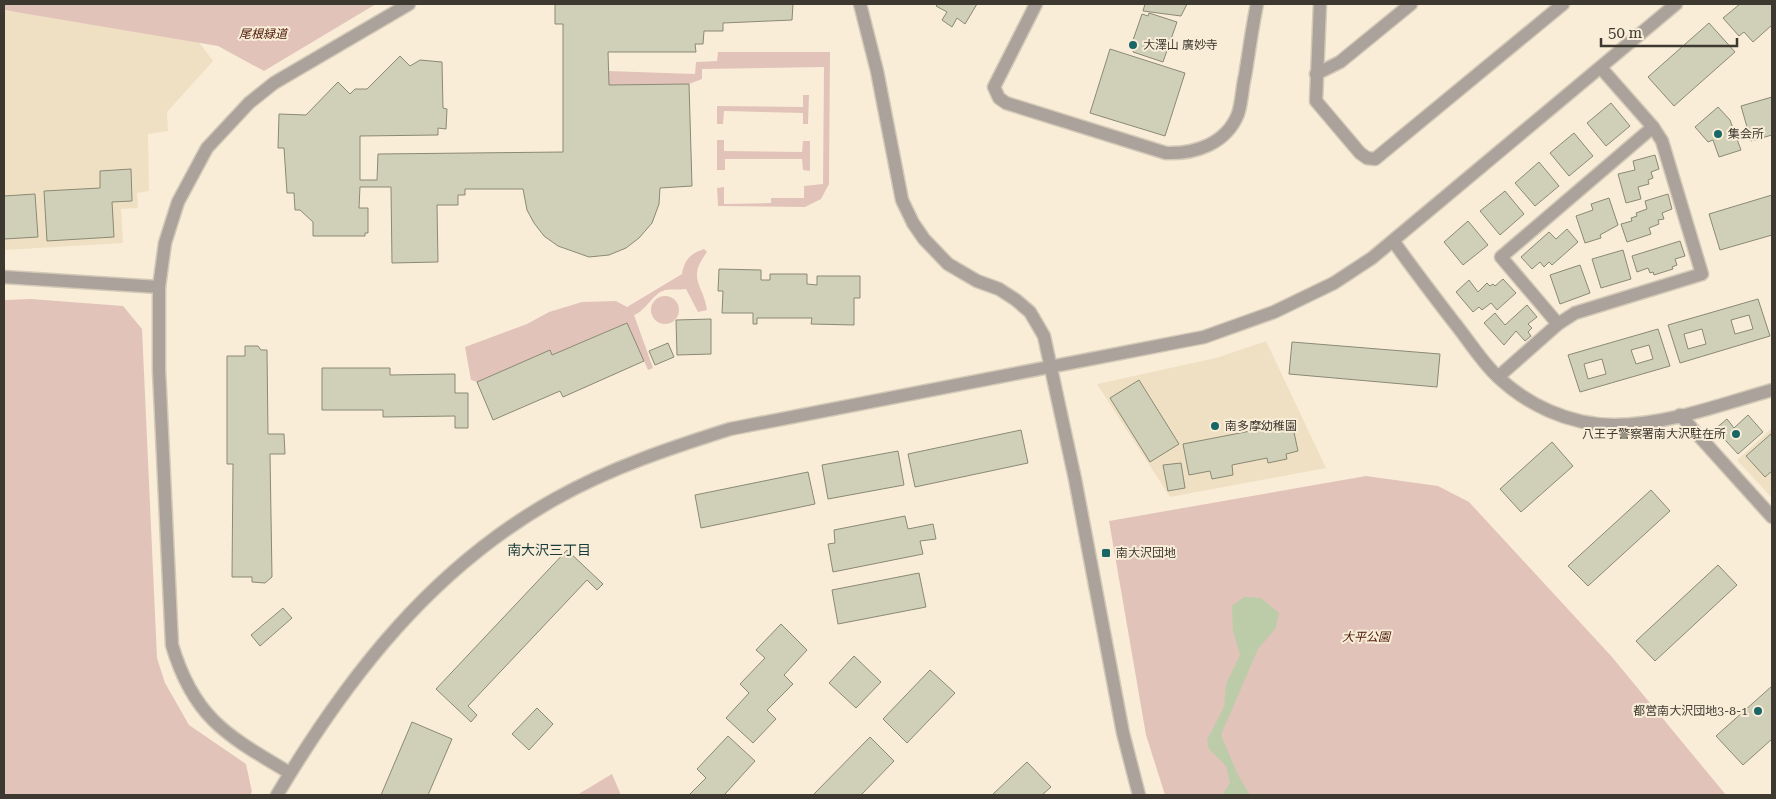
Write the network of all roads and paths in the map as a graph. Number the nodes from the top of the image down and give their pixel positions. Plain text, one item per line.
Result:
1 (409, 4) edge
2 (860, 4) edge
3 (1036, 4) edge
4 (1257, 4) edge
5 (1320, 4) edge
6 (1411, 4) edge
7 (1563, 4) edge
8 (1676, 4) edge
9 (1601, 68) junction
10 (1316, 74) junction
11 (1653, 127) junction
12 (1394, 242) junction
13 (4, 277) edge
14 (158, 287) junction
15 (1558, 324) junction
16 (1052, 367) junction
17 (1498, 377) junction
18 (1772, 390) edge
19 (1680, 415) junction
20 (1772, 517) edge
21 (290, 773) junction
22 (277, 795) edge
23 (1139, 795) edge

1 - 14 street
2 - 16 street
3 - 4 street
5 - 10 street
6 - 10 street
7 - 10 street
8 - 9 street
9 - 11 street
9 - 12 street
11 - 15 street
11 - 15 street
12 - 16 street
12 - 17 street
13 - 14 street
14 - 21 street
15 - 17 street
16 - 21 street
16 - 23 street
17 - 19 street
18 - 19 street
19 - 20 street
21 - 22 street

